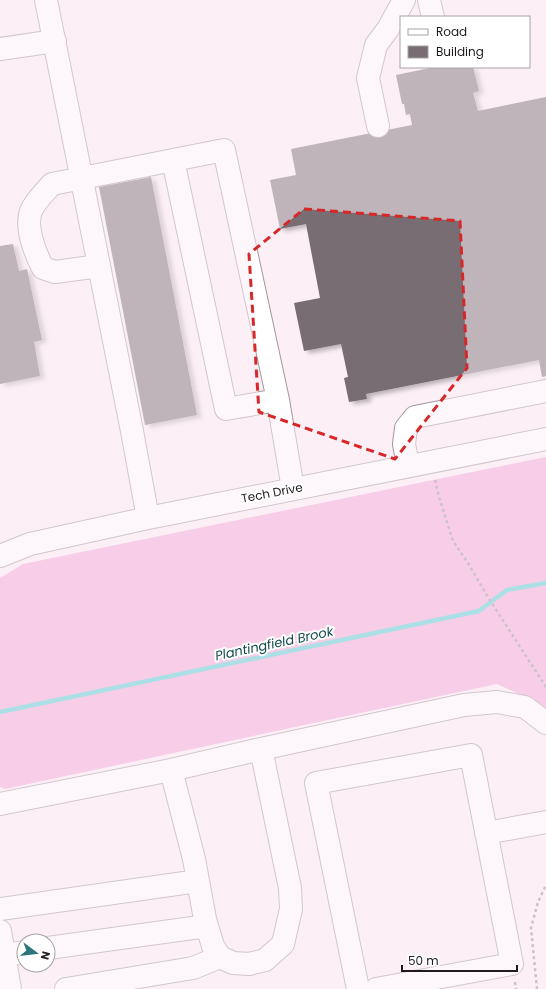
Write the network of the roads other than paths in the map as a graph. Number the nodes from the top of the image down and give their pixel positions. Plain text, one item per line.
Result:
1 (46, 0) edge
2 (404, 0) edge
3 (429, 0) edge
4 (433, 16) edge
5 (54, 41) junction
6 (0, 49) edge
7 (378, 126) dead end
8 (173, 160) junction
9 (82, 178) junction
10 (99, 266) junction
11 (546, 391) edge
12 (278, 400) junction
13 (546, 439) edge
14 (408, 466) junction
15 (293, 489) junction
16 (148, 518) junction
17 (0, 556) edge
18 (546, 723) edge
19 (262, 749) junction
20 (171, 770) junction
21 (0, 804) edge
22 (546, 822) edge
23 (486, 833) junction
24 (198, 881) junction
25 (0, 909) edge
26 (207, 926) junction
27 (0, 931) edge
28 (56, 947) edge
29 (14, 953) edge
30 (220, 957) junction
31 (121, 984) edge
32 (10, 989) edge
33 (66, 989) edge
34 (358, 989) edge
35 (376, 989) edge

1 - 5 lane
2 - 7 lane
3 - 4 lane
5 - 6 lane
5 - 9 lane
8 - 9 lane
8 - 12 lane
8 - 12 lane
9 - 10 lane
9 - 10 lane
10 - 16 lane
11 - 14 lane
12 - 15 lane
13 - 14 lane, Tech Drive
14 - 15 lane, Tech Drive
15 - 16 lane, Tech Drive
16 - 17 lane, Tech Drive
18 - 19 lane
19 - 20 lane
19 - 30 lane
20 - 21 lane
20 - 24 lane
22 - 23 lane
23 - 34 lane
23 - 35 lane
24 - 25 lane
24 - 26 lane
26 - 28 lane
26 - 30 lane
27 - 29 lane
29 - 32 lane
30 - 31 lane
31 - 33 lane

